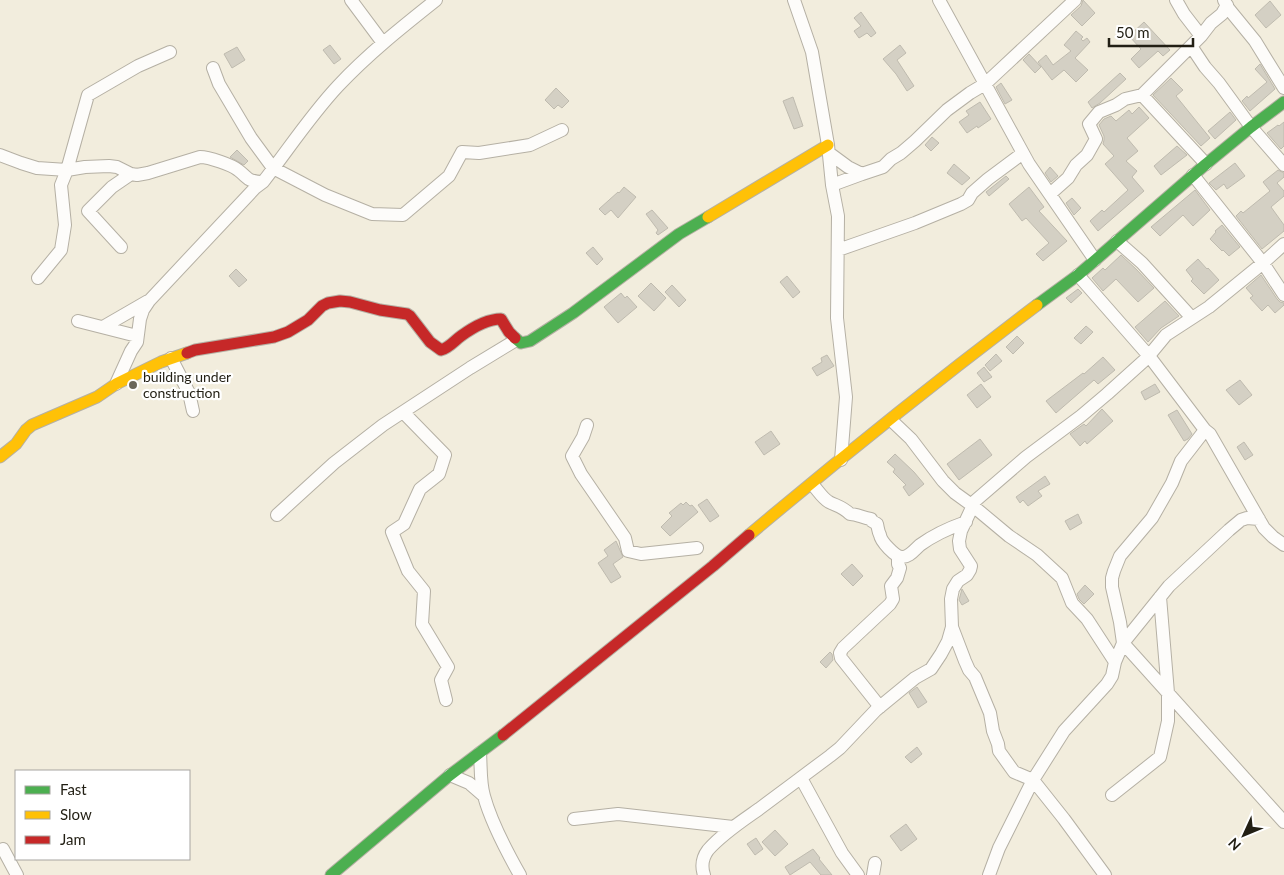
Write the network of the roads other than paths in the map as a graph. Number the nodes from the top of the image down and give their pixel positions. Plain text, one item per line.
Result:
1 (351, 0) edge
2 (436, 0) edge
3 (794, 0) edge
4 (939, 0) edge
5 (1074, 0) edge
6 (1176, 0) edge
7 (1226, 2) edge
8 (1201, 36) junction
9 (383, 43) junction
10 (1191, 46) junction
11 (170, 52) dead end
12 (213, 68) dead end
13 (985, 84) junction
14 (1284, 88) edge
15 (1142, 95) junction
16 (1284, 102) edge
17 (1251, 127) junction
18 (562, 130) dead end
19 (828, 149) junction
20 (1023, 153) junction
21 (0, 155) edge
22 (1206, 164) junction
23 (1284, 165) edge
24 (274, 168) junction
25 (67, 170) junction
26 (131, 174) junction
27 (862, 174) junction
28 (1193, 174) junction
29 (263, 182) junction
30 (832, 185) junction
31 (1050, 194) junction
32 (1117, 241) junction
33 (1284, 244) edge
34 (121, 247) dead end
35 (838, 250) junction
36 (1095, 260) junction
37 (1263, 263) junction
38 (1078, 275) junction
39 (38, 278) dead end
40 (1284, 295) edge
41 (149, 301) junction
42 (1192, 318) junction
43 (78, 321) dead end
44 (103, 327) junction
45 (137, 336) junction
46 (516, 340) junction
47 (1149, 356) junction
48 (171, 358) junction
49 (116, 384) junction
50 (193, 411) dead end
51 (403, 412) junction
52 (891, 420) junction
53 (587, 424) dead end
54 (1205, 430) junction
55 (0, 457) edge
56 (841, 460) junction
57 (812, 484) junction
58 (973, 506) junction
59 (277, 515) dead end
60 (1259, 519) junction
61 (966, 522) junction
62 (1284, 545) edge
63 (697, 548) dead end
64 (898, 557) junction
65 (1160, 597) junction
66 (952, 627) junction
67 (1123, 643) junction
68 (1115, 662) junction
69 (1168, 693) junction
70 (446, 700) dead end
71 (880, 707) junction
72 (480, 753) junction
73 (450, 775) junction
74 (801, 778) junction
75 (1033, 780) junction
76 (1112, 795) dead end
77 (484, 796) junction
78 (574, 819) dead end
79 (1284, 822) edge
80 (733, 828) junction
81 (3, 849) dead end
82 (17, 875) edge
83 (331, 875) edge
84 (520, 875) edge
85 (704, 875) edge
86 (858, 875) edge
87 (990, 875) edge
88 (1104, 875) edge

1 - 9 street
2 - 9 street
3 - 19 street
4 - 13 street
5 - 13 street
6 - 8 street
7 - 8 street
7 - 14 street
8 - 10 street
9 - 24 street
10 - 15 street
10 - 17 street
11 - 25 street
12 - 24 street
13 - 20 street
13 - 27 street
15 - 22 street
15 - 31 street
16 - 17 main road
17 - 22 main road
17 - 23 street
18 - 24 street
19 - 27 street
19 - 30 street
19 - 46 main road
20 - 31 street
20 - 35 street
21 - 25 street
22 - 28 main road
24 - 29 street
25 - 26 street
25 - 39 street
26 - 29 street
26 - 34 street
27 - 30 street
28 - 32 main road
28 - 37 street
29 - 41 street
30 - 35 street
31 - 36 street
32 - 36 main road
32 - 42 street
33 - 37 street
35 - 56 street
36 - 38 main road
37 - 40 street
37 - 42 street
38 - 47 street
38 - 52 main road
41 - 44 street
41 - 45 street
42 - 47 street
43 - 44 street
44 - 45 street
45 - 49 street
46 - 48 main road
46 - 51 street
47 - 54 street
47 - 58 street
48 - 49 main road
48 - 50 street
49 - 55 main road
51 - 59 street
51 - 70 street
52 - 56 main road
52 - 58 street
53 - 63 street
54 - 60 street
54 - 67 street
56 - 57 main road
57 - 64 street
57 - 72 main road
58 - 61 street
58 - 68 street
60 - 62 street
60 - 65 street
61 - 64 street
61 - 66 street
64 - 71 street
65 - 67 street
65 - 69 street
66 - 71 street
66 - 75 street
67 - 68 street
67 - 69 street
68 - 75 street
69 - 76 street
69 - 79 street
71 - 74 street
72 - 73 main road
72 - 77 street
73 - 77 street
73 - 83 main road
74 - 80 street
74 - 86 street
75 - 87 street
75 - 88 street
77 - 84 street
78 - 80 street
80 - 85 street
81 - 82 street

